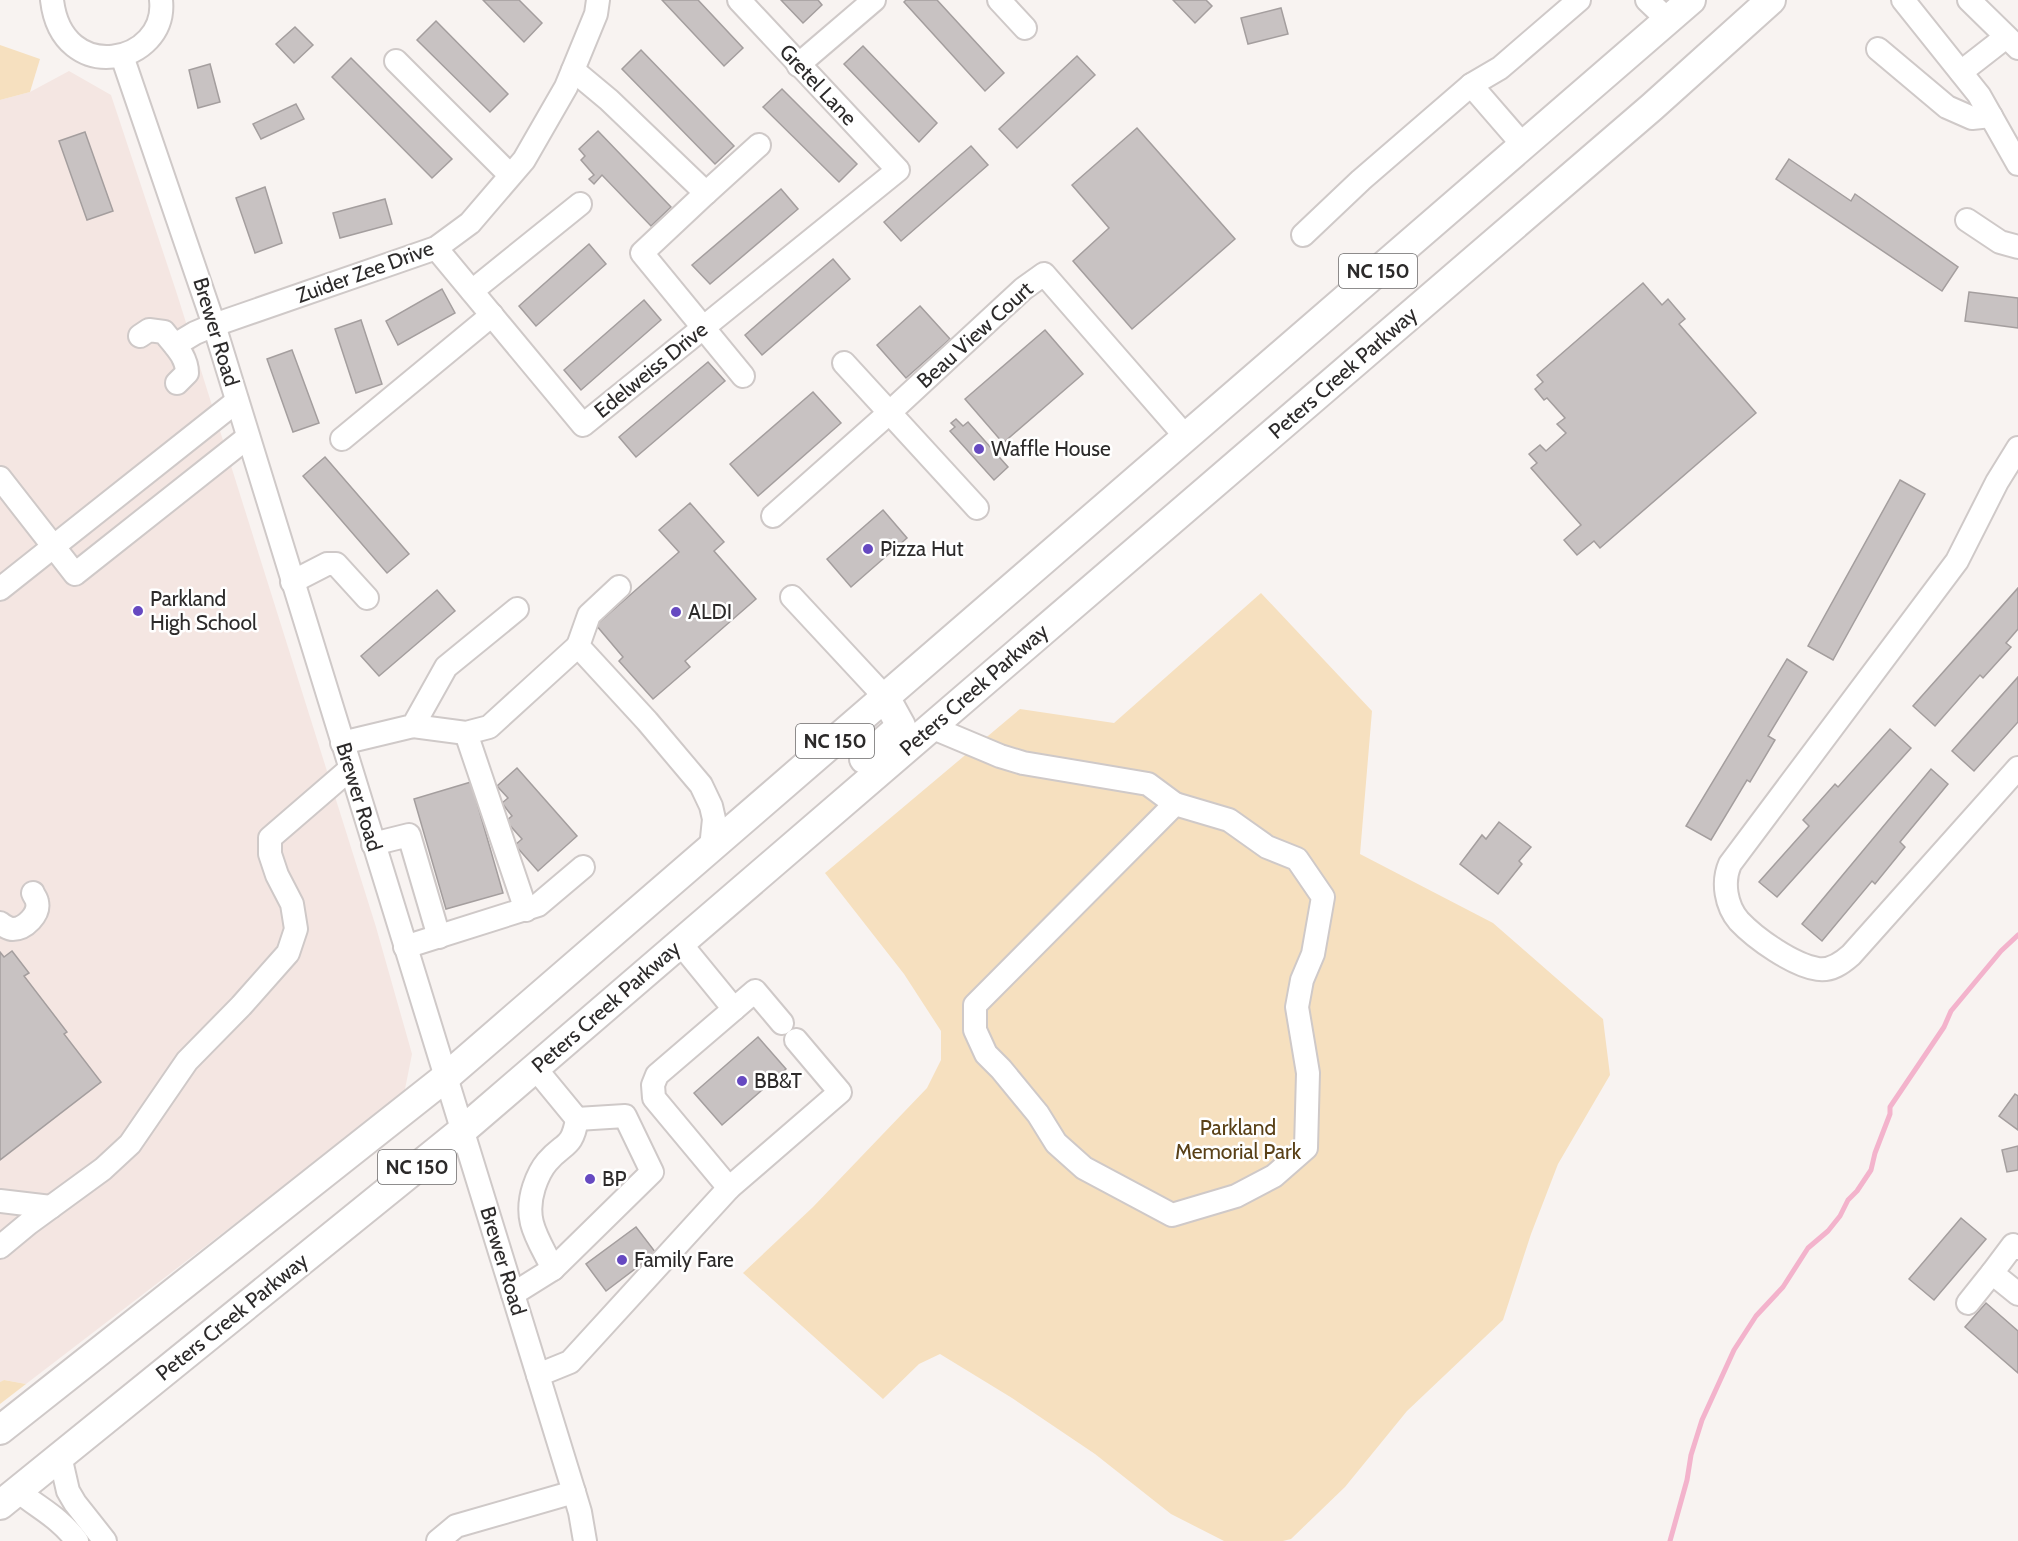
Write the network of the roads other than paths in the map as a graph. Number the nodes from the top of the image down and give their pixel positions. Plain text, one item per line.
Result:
1 (52, 0) edge
2 (161, 0) edge
3 (598, 0) edge
4 (739, 0) edge
5 (874, 0) edge
6 (999, 0) edge
7 (1579, 0) edge
8 (1647, 0) edge
9 (1691, 0) edge
10 (1746, 0) edge
11 (1772, 0) edge
12 (1903, 0) edge
13 (1969, 0) edge
14 (1668, 20) junction
15 (1025, 28) dead end
16 (2012, 43) edge
17 (1878, 49) dead end
18 (122, 56) junction
19 (396, 61) dead end
20 (798, 65) junction
21 (573, 70) junction
22 (1961, 72) junction
23 (1471, 85) junction
24 (1652, 106) junction
25 (1991, 116) junction
26 (759, 145) dead end
27 (1523, 145) junction
28 (2018, 164) edge
29 (898, 170) joint
30 (510, 176) junction
31 (706, 193) junction
32 (580, 204) dead end
33 (1967, 220) dead end
34 (1303, 235) dead end
35 (2018, 247) edge
36 (436, 248) junction
37 (472, 291) junction
38 (492, 315) junction
39 (214, 326) junction
40 (704, 328) junction
41 (140, 336) dead end
42 (175, 345) junction
43 (844, 363) dead end
44 (743, 376) dead end
45 (177, 383) dead end
46 (237, 401) junction
47 (889, 413) junction
48 (248, 437) junction
49 (1186, 437) junction
50 (342, 439) dead end
51 (2018, 447) edge
52 (0, 478) edge
53 (977, 508) dead end
54 (773, 516) dead end
55 (54, 546) junction
56 (292, 582) junction
57 (619, 587) dead end
58 (0, 589) edge
59 (792, 597) dead end
60 (367, 598) dead end
61 (517, 609) dead end
62 (578, 646) junction
63 (885, 697) junction
64 (413, 726) junction
65 (932, 727) junction
66 (466, 733) junction
67 (342, 743) junction
68 (2018, 768) edge
69 (350, 769) junction
70 (1175, 804) junction
71 (373, 844) junction
72 (711, 848) junction
73 (583, 867) dead end
74 (33, 893) dead end
75 (526, 909) junction
76 (0, 923) edge
77 (439, 937) junction
78 (685, 939) junction
79 (405, 946) junction
80 (734, 1009) junction
81 (535, 1068) junction
82 (446, 1077) junction
83 (654, 1098) junction
84 (624, 1116) junction
85 (577, 1119) junction
86 (463, 1130) junction
87 (729, 1188) junction
88 (0, 1201) edge
89 (51, 1207) junction
90 (0, 1247) edge
91 (2015, 1247) edge
92 (553, 1269) junction
93 (1992, 1273) junction
94 (513, 1294) junction
95 (2018, 1294) edge
96 (1968, 1303) dead end
97 (538, 1375) junction
98 (0, 1430) edge
99 (60, 1456) junction
100 (574, 1492) junction
101 (9, 1498) edge
102 (77, 1541) edge
103 (105, 1541) edge
104 (438, 1541) edge
105 (585, 1541) edge

1 - 18 street
2 - 18 street
3 - 21 street, Zuider Zee Drive
4 - 20 street, Gretel Lane
5 - 20 street
6 - 15 street
7 - 23 street
8 - 14 street
9 - 14 main road, NC 150
10 - 24 main road
11 - 24 main road, Peters Creek Parkway / NC 150
12 - 22 street
13 - 16 street
14 - 27 main road, NC 150
16 - 22 street
17 - 25 street
18 - 39 street, Brewer Road
19 - 30 street
20 - 29 street, Gretel Lane
21 - 30 street, Zuider Zee Drive
21 - 31 street
22 - 25 street
23 - 27 street
23 - 34 street
24 - 65 main road, Peters Creek Parkway / NC 150
25 - 28 street
26 - 31 street
27 - 49 main road, NC 150
29 - 40 street, Edelweiss Drive
30 - 36 street, Zuider Zee Drive
31 - 40 street
32 - 37 street
33 - 35 street
36 - 37 street, Edelweiss Drive
36 - 39 street, Zuider Zee Drive
37 - 38 street, Edelweiss Drive
38 - 40 street, Edelweiss Drive
38 - 50 street
39 - 42 street, Zuider Zee Drive
39 - 46 street, Brewer Road
40 - 44 street
41 - 42 street
42 - 45 street
43 - 47 street
46 - 48 street, Brewer Road
46 - 55 street
47 - 49 street, Beau View Court
47 - 53 street
47 - 54 street, Beau View Court
48 - 55 street
48 - 56 street, Brewer Road
49 - 63 main road, NC 150
51 - 68 street
52 - 55 street
55 - 58 street
56 - 60 street
56 - 67 street, Brewer Road
57 - 62 street
59 - 63 street
61 - 64 street
62 - 66 street
62 - 72 street
63 - 72 main road, NC 150
63 - 78 main road
64 - 66 street
64 - 67 street
65 - 70 street
65 - 78 main road, Peters Creek Parkway / NC 150
66 - 75 street
67 - 69 street, Brewer Road
69 - 71 street, Brewer Road
69 - 89 street
70 - 70 street
71 - 77 street
71 - 79 street, Brewer Road
72 - 82 main road, NC 150
73 - 75 street
74 - 76 street
75 - 77 street
77 - 79 street
78 - 80 street
78 - 81 main road, Peters Creek Parkway / NC 150
79 - 82 street, Brewer Road
80 - 83 street
80 - 87 street
81 - 85 street
81 - 86 main road, Peters Creek Parkway / NC 150
82 - 86 street, Brewer Road
82 - 98 main road, NC 150
83 - 84 street
83 - 87 street
84 - 85 street
84 - 92 street
85 - 92 street
86 - 94 street, Brewer Road
86 - 99 main road, Peters Creek Parkway / NC 150
87 - 97 street
88 - 89 street
89 - 90 street
91 - 93 street
92 - 94 street
93 - 95 street
93 - 96 street
94 - 97 street, Brewer Road
97 - 100 street, Brewer Road
99 - 101 main road, Peters Creek Parkway / NC 150
99 - 103 street
100 - 104 street
100 - 105 street, Brewer Road
101 - 102 street

